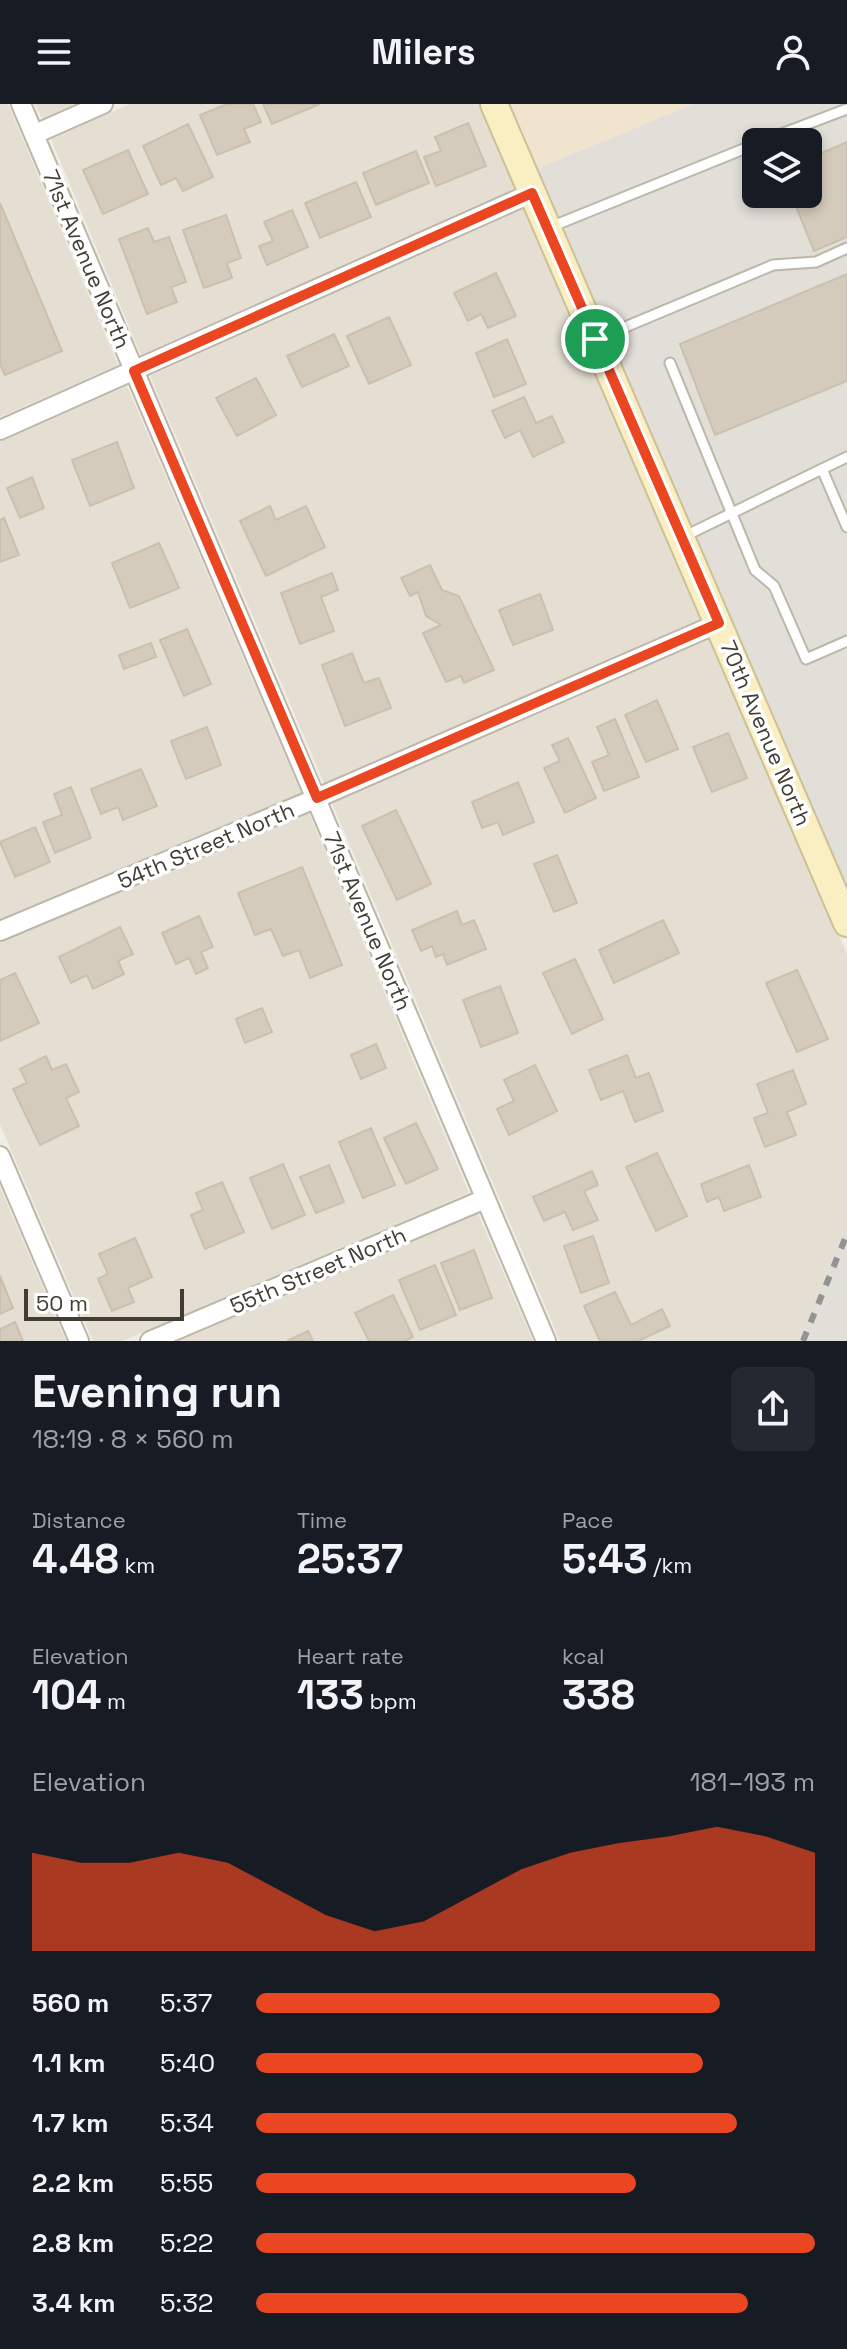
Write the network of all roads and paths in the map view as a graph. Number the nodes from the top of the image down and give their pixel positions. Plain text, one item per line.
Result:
1 (21, 104) edge
2 (103, 104) edge
3 (494, 104) edge
4 (847, 109) edge
5 (797, 128) edge
6 (35, 134) junction
7 (742, 150) edge
8 (532, 193) junction
9 (548, 229) junction
10 (847, 248) edge
11 (595, 339) junction
12 (670, 363) dead end
13 (134, 371) junction
14 (0, 430) edge
15 (847, 457) edge
16 (822, 469) junction
17 (730, 514) junction
18 (847, 527) edge
19 (682, 538) junction
20 (719, 623) junction
21 (847, 641) edge
22 (317, 798) junction
23 (847, 923) edge
24 (0, 931) edge
25 (0, 1156) edge
26 (485, 1199) junction
27 (79, 1341) edge
28 (150, 1341) edge
29 (546, 1341) edge

1 - 6 street, 71st Avenue North
2 - 6 street
3 - 8 street, 70th Avenue North
4 - 5 lane
6 - 13 street, 71st Avenue North
7 - 9 lane
8 - 9 street, 70th Avenue North
8 - 13 street
9 - 11 street, 70th Avenue North
10 - 11 lane
11 - 19 street, 70th Avenue North
12 - 17 lane
13 - 14 street
13 - 22 street, 71st Avenue North
15 - 16 lane
16 - 17 lane
16 - 18 lane
17 - 19 lane
17 - 21 lane
19 - 20 street, 70th Avenue North
20 - 22 street, 54th Street North
20 - 23 street, 70th Avenue North
22 - 24 street, 54th Street North
22 - 26 street, 71st Avenue North
25 - 27 street
26 - 28 street, 55th Street North
26 - 29 street, 71st Avenue North

